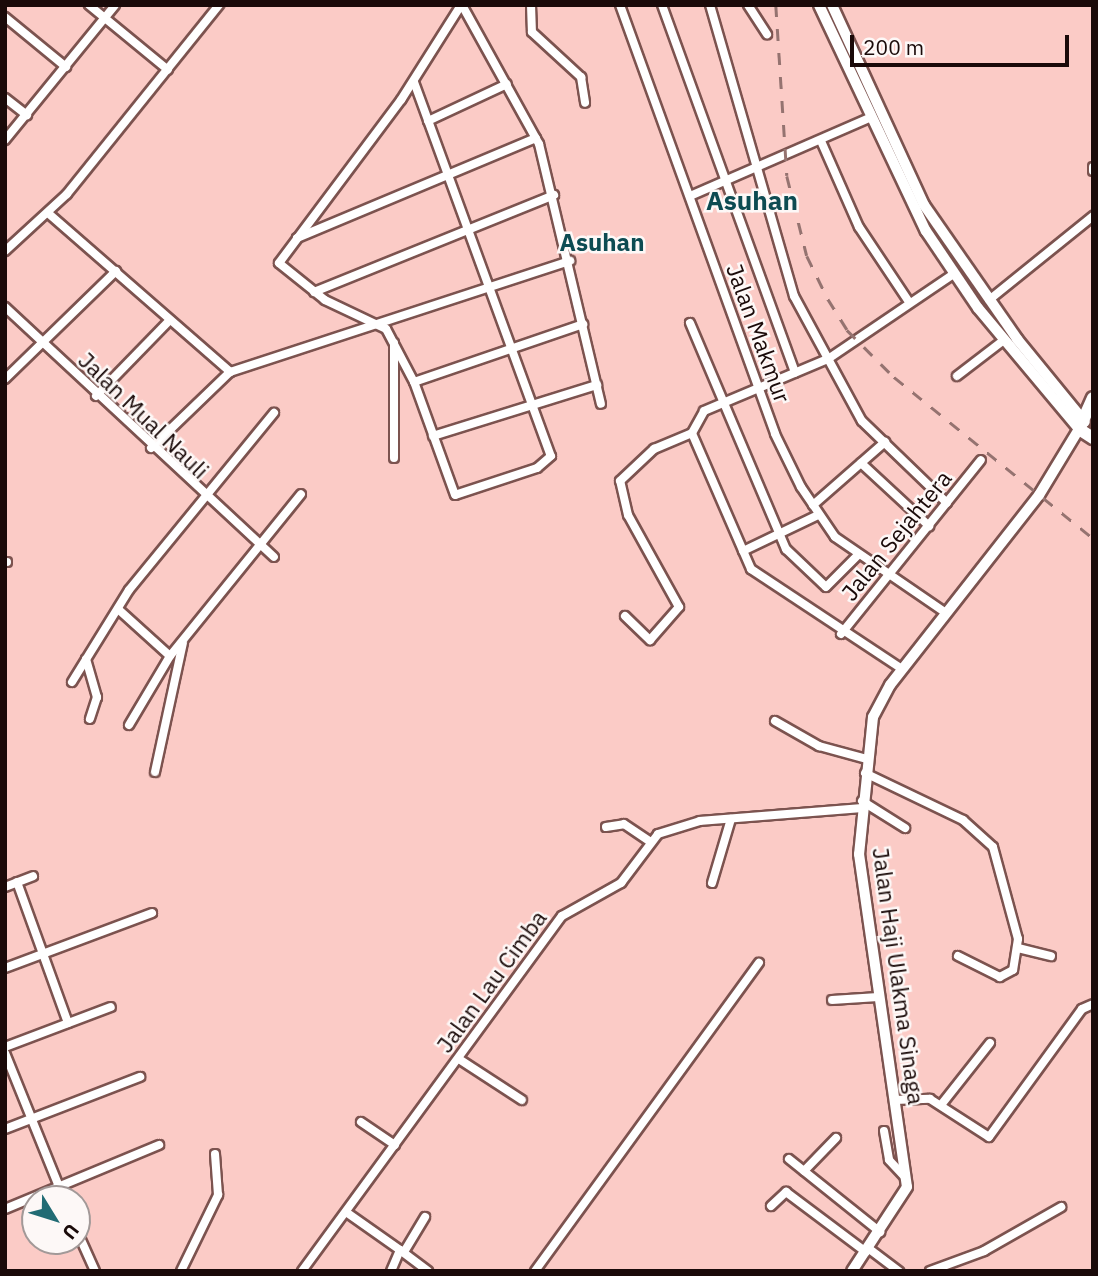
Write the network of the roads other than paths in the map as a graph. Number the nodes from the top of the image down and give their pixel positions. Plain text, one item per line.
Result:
1 (89, 5) edge
2 (116, 5) edge
3 (219, 5) edge
4 (461, 5) edge
5 (531, 5) edge
6 (620, 5) edge
7 (662, 5) edge
8 (710, 5) edge
9 (748, 5) edge
10 (819, 5) edge
11 (832, 5) edge
12 (5, 17) edge
13 (105, 18) junction
14 (767, 34) dead end
15 (66, 67) junction
16 (167, 70) junction
17 (414, 82) junction
18 (507, 84) junction
19 (5, 98) edge
20 (585, 103) dead end
21 (27, 115) junction
22 (872, 117) junction
23 (428, 121) junction
24 (891, 136) junction
25 (536, 138) junction
26 (5, 140) edge
27 (821, 141) junction
28 (881, 142) junction
29 (759, 169) junction
30 (447, 170) junction
31 (725, 184) junction
32 (554, 195) junction
33 (690, 196) junction
34 (922, 211) junction
35 (48, 213) junction
36 (1093, 216) edge
37 (467, 226) junction
38 (294, 239) junction
39 (5, 251) edge
40 (570, 261) junction
41 (116, 271) junction
42 (955, 273) junction
43 (491, 287) junction
44 (314, 292) junction
45 (989, 300) junction
46 (909, 302) junction
47 (5, 307) edge
48 (170, 320) junction
49 (690, 323) dead end
50 (583, 324) junction
51 (382, 326) junction
52 (1004, 340) junction
53 (394, 343) junction
54 (42, 345) junction
55 (512, 345) junction
56 (828, 359) junction
57 (230, 372) junction
58 (795, 373) junction
59 (957, 376) dead end
60 (5, 379) edge
61 (414, 382) junction
62 (597, 385) junction
63 (758, 387) junction
64 (96, 396) junction
65 (1093, 398) edge
66 (533, 403) junction
67 (722, 403) junction
68 (601, 404) dead end
69 (274, 413) dead end
70 (1086, 431) edge
71 (692, 433) junction
72 (433, 436) junction
73 (885, 442) junction
74 (151, 448) junction
75 (394, 458) dead end
76 (981, 460) dead end
77 (861, 463) junction
78 (301, 494) dead end
79 (203, 498) junction
80 (947, 502) junction
81 (813, 505) junction
82 (818, 514) junction
83 (929, 526) junction
84 (780, 533) junction
85 (260, 545) junction
86 (743, 551) junction
87 (858, 555) junction
88 (274, 557) dead end
89 (891, 573) junction
90 (118, 609) junction
91 (946, 613) junction
92 (625, 616) dead end
93 (841, 634) junction
94 (183, 643) junction
95 (170, 656) junction
96 (86, 659) junction
97 (902, 669) junction
98 (72, 682) dead end
99 (90, 719) dead end
100 (775, 721) dead end
101 (129, 725) dead end
102 (867, 758) junction
103 (155, 772) dead end
104 (865, 773) junction
105 (862, 804) junction
106 (731, 819) junction
107 (606, 827) dead end
108 (905, 828) dead end
109 (651, 842) junction
110 (33, 876) dead end
111 (17, 883) junction
112 (712, 883) dead end
113 (5, 887) edge
114 (152, 913) dead end
115 (1018, 948) junction
116 (43, 953) junction
117 (1051, 956) dead end
118 (958, 957) dead end
119 (759, 963) dead end
120 (5, 968) edge
121 (878, 997) junction
122 (832, 1000) dead end
123 (1093, 1004) edge
124 (111, 1007) dead end
125 (68, 1023) junction
126 (990, 1043) dead end
127 (5, 1047) edge
128 (5, 1054) edge
129 (459, 1059) junction
130 (140, 1077) dead end
131 (522, 1100) dead end
132 (894, 1100) junction
133 (941, 1105) junction
134 (30, 1118) junction
135 (361, 1122) dead end
136 (5, 1129) edge
137 (884, 1131) dead end
138 (836, 1138) dead end
139 (159, 1145) dead end
140 (394, 1145) junction
141 (215, 1154) dead end
142 (789, 1159) dead end
143 (804, 1171) junction
144 (906, 1178) junction
145 (58, 1185) joint
146 (21, 1202) edge
147 (771, 1206) dead end
148 (1060, 1207) dead end
149 (5, 1209) edge
150 (346, 1212) junction
151 (425, 1217) dead end
152 (880, 1232) junction
153 (867, 1250) junction
154 (402, 1251) junction
155 (88, 1255) edge
156 (307, 1269) edge
157 (95, 1271) edge
158 (181, 1271) edge
159 (391, 1271) edge
160 (428, 1271) edge
161 (535, 1271) edge
162 (852, 1271) edge
163 (898, 1271) edge
164 (930, 1271) edge

1 - 13 street
2 - 13 street
3 - 16 street
4 - 17 street
4 - 18 street
5 - 20 street
6 - 33 street, Jalan Makmur
7 - 31 street
8 - 29 street
9 - 14 street
10 - 22 main road
11 - 24 main road
12 - 15 street
13 - 15 street
13 - 16 street
15 - 21 street
16 - 35 street
17 - 23 street
17 - 38 street
18 - 23 street
18 - 25 street
19 - 21 street
21 - 26 street
22 - 27 street
22 - 28 main road
23 - 30 street
24 - 28 main road
24 - 34 main road
25 - 30 street
25 - 32 street
27 - 29 street
27 - 46 street
28 - 34 main road
29 - 31 street
29 - 56 street
30 - 37 street
30 - 38 street
31 - 33 street
31 - 58 street
32 - 37 street
32 - 40 street
33 - 63 street, Jalan Makmur
34 - 42 main road
34 - 45 main road
35 - 39 street
35 - 41 street
36 - 45 street
37 - 43 street
37 - 44 street
38 - 44 street
40 - 43 street
40 - 50 street
41 - 48 street
41 - 54 street
42 - 46 street
42 - 52 main road
43 - 51 street
43 - 55 street
44 - 51 street
45 - 70 main road
46 - 56 street
47 - 54 street, Jalan Mual Nauli
48 - 57 street
48 - 64 street
49 - 67 street
50 - 55 street
50 - 62 street
51 - 53 street
51 - 57 street
52 - 59 street
52 - 70 main road
53 - 61 street
53 - 75 street
54 - 60 street
54 - 64 street, Jalan Mual Nauli
55 - 61 street
55 - 66 street
56 - 58 street
56 - 73 street
57 - 74 street
58 - 63 street
61 - 72 street
62 - 66 street
62 - 68 street
63 - 67 street
63 - 81 street, Jalan Makmur
64 - 74 street, Jalan Mual Nauli
65 - 70 highway
66 - 72 street
66 - 72 street
67 - 71 street
67 - 84 street
69 - 79 street
70 - 91 main road, Jalan Haji Ulakma Sinaga
71 - 86 street
71 - 92 street
73 - 77 street
73 - 80 street
74 - 79 street, Jalan Mual Nauli
76 - 80 street, Jalan Sejahtera
77 - 81 street
77 - 83 street
78 - 85 street
79 - 85 street, Jalan Mual Nauli
79 - 90 street
80 - 83 street, Jalan Sejahtera
81 - 82 street, Jalan Makmur
82 - 84 street
82 - 87 street, Jalan Makmur
83 - 89 street, Jalan Sejahtera
84 - 86 street
84 - 87 street
85 - 88 street, Jalan Mual Nauli
85 - 94 street
86 - 93 street
87 - 89 street, Jalan Makmur
89 - 91 street, Jalan Makmur
89 - 93 street, Jalan Sejahtera
90 - 95 street
90 - 96 street
91 - 97 main road, Jalan Haji Ulakma Sinaga
93 - 97 street
94 - 95 street
94 - 103 street
95 - 101 street
96 - 98 street
96 - 99 street
97 - 102 main road, Jalan Haji Ulakma Sinaga
100 - 102 street
102 - 104 main road, Jalan Haji Ulakma Sinaga
104 - 105 main road, Jalan Haji Ulakma Sinaga
104 - 115 street
105 - 106 street, Jalan Lau Cimba
105 - 108 street
105 - 121 main road, Jalan Haji Ulakma Sinaga
106 - 109 street, Jalan Lau Cimba
106 - 112 street
107 - 109 street
109 - 129 street, Jalan Lau Cimba
110 - 111 street
111 - 113 street
111 - 116 street
114 - 116 street
115 - 117 street
115 - 118 street
116 - 120 street
116 - 125 street
119 - 161 street
121 - 122 street
121 - 132 main road, Jalan Haji Ulakma Sinaga
123 - 133 street
124 - 125 street
125 - 127 street
126 - 133 street
128 - 134 street
129 - 131 street
129 - 140 street, Jalan Lau Cimba
130 - 134 street
132 - 133 street
132 - 144 main road, Jalan Haji Ulakma Sinaga
134 - 136 street
134 - 145 street
135 - 140 street
137 - 144 street
138 - 143 street
139 - 145 street
140 - 150 street, Jalan Lau Cimba
141 - 158 street
142 - 143 street
143 - 152 street
144 - 152 main road, Jalan Haji Ulakma Sinaga
146 - 149 street
147 - 153 street
148 - 164 street
150 - 154 street
150 - 156 street, Jalan Lau Cimba
151 - 154 street
152 - 153 main road, Jalan Haji Ulakma Sinaga
153 - 162 main road, Jalan Haji Ulakma Sinaga
153 - 163 street
154 - 159 street
154 - 160 street
155 - 157 street

